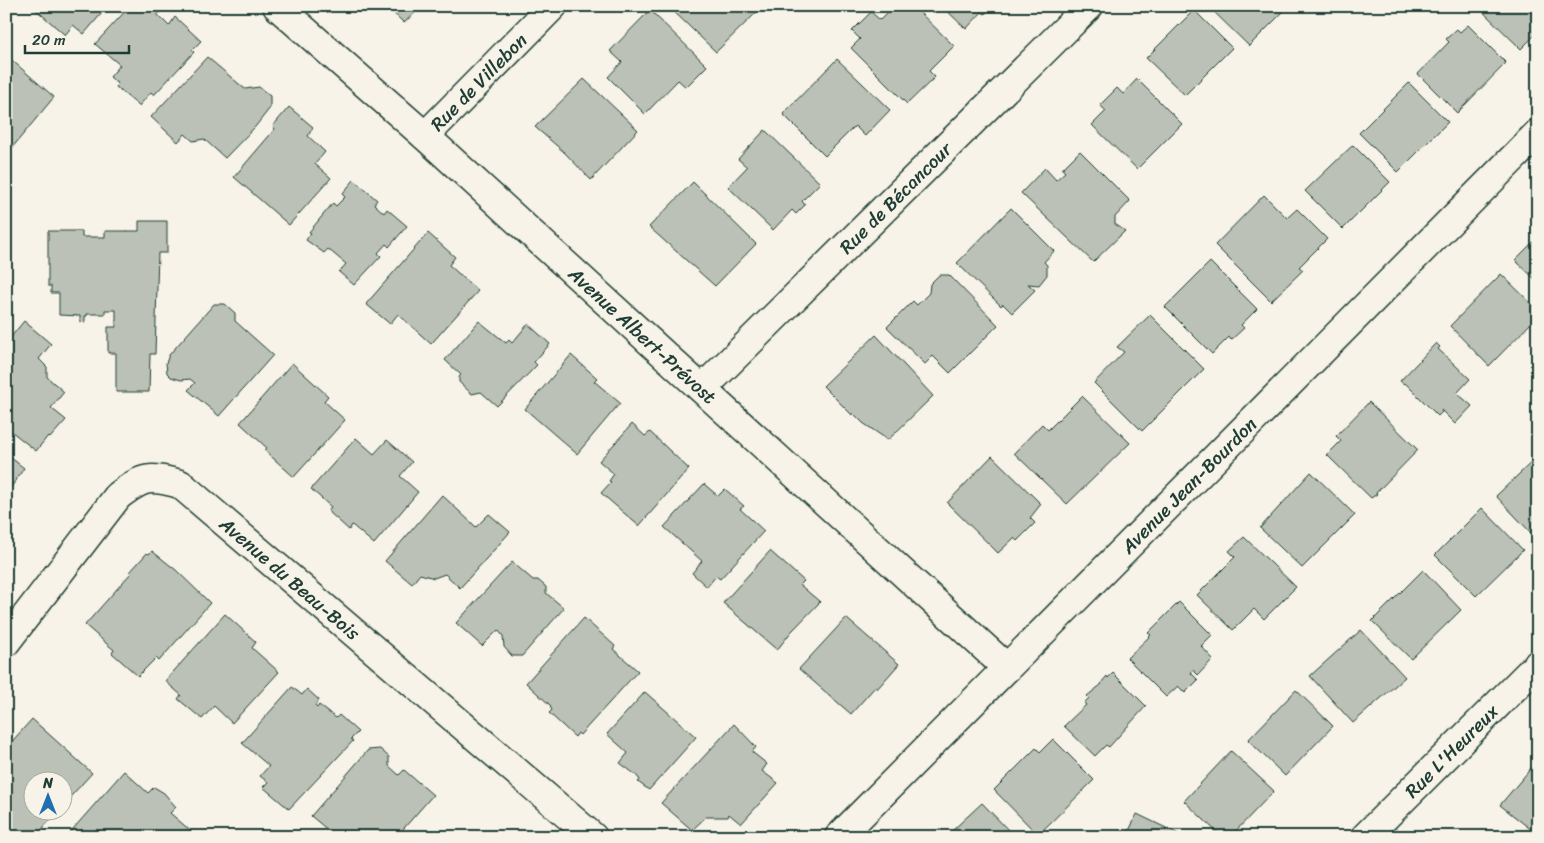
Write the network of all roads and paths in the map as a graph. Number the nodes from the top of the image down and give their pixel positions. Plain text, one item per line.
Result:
1 (276, 6) edge
2 (553, 6) edge
3 (1089, 6) edge
4 (1538, 134) edge
5 (425, 136) junction
6 (702, 389) junction
7 (6, 642) edge
8 (1538, 664) edge
9 (1007, 668) junction
10 (593, 837) edge
11 (839, 837) edge
12 (1365, 837) edge

1 - 5 street, Avenue Albert-Prévost
2 - 5 street, Rue de Villebon
3 - 6 street, Rue de Bécancour
4 - 9 street, Avenue Jean-Bourdon
5 - 6 street, Avenue Albert-Prévost
6 - 9 street, Avenue Albert-Prévost
7 - 10 street, Avenue du Beau-Bois
8 - 12 street, Rue L'Heureux
9 - 11 street, Avenue Jean-Bourdon

